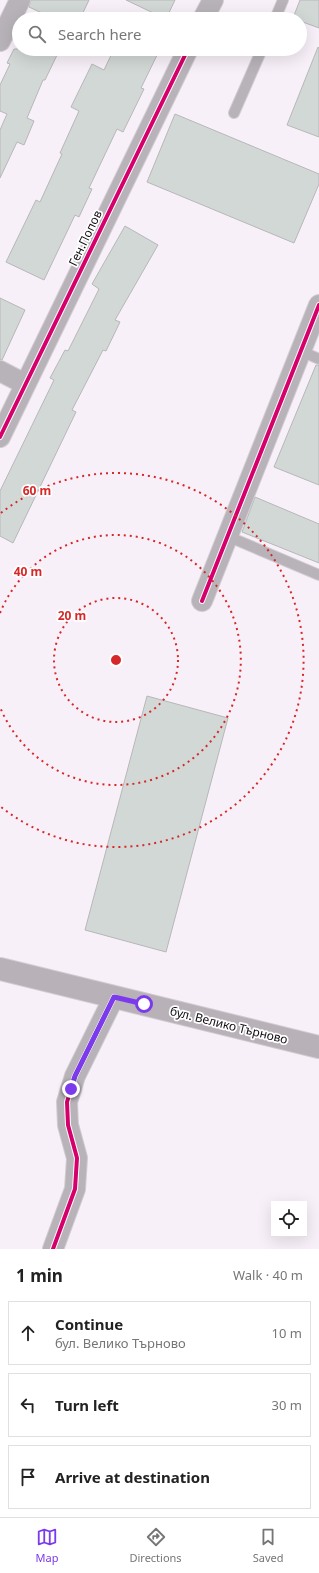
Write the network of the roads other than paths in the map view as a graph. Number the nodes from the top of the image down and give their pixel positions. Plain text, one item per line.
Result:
1 (20, 0) edge
2 (213, 0) edge
3 (283, 0) edge
4 (14, 12) edge
5 (207, 12) edge
6 (278, 12) edge
7 (12, 16) edge
8 (0, 41) edge
9 (185, 56) edge
10 (259, 56) edge
11 (234, 113) dead end
12 (319, 305) edge
13 (301, 351) junction
14 (319, 359) edge
15 (0, 371) edge
16 (26, 384) junction
17 (0, 437) edge
18 (227, 536) junction
19 (319, 575) edge
20 (202, 601) dead end
21 (0, 969) edge
22 (114, 997) junction
23 (319, 1047) edge
24 (53, 1249) edge

1 - 4 street
2 - 5 street
3 - 6 lane
7 - 8 street
9 - 16 street, Ген.Попов
10 - 11 lane
12 - 13 street
13 - 14 lane
13 - 18 street
15 - 16 street
16 - 17 street, Ген.Попов
18 - 19 lane
18 - 20 street
21 - 22 main road, бул. Велико Търново
22 - 23 main road, бул. Велико Търново
22 - 24 street

